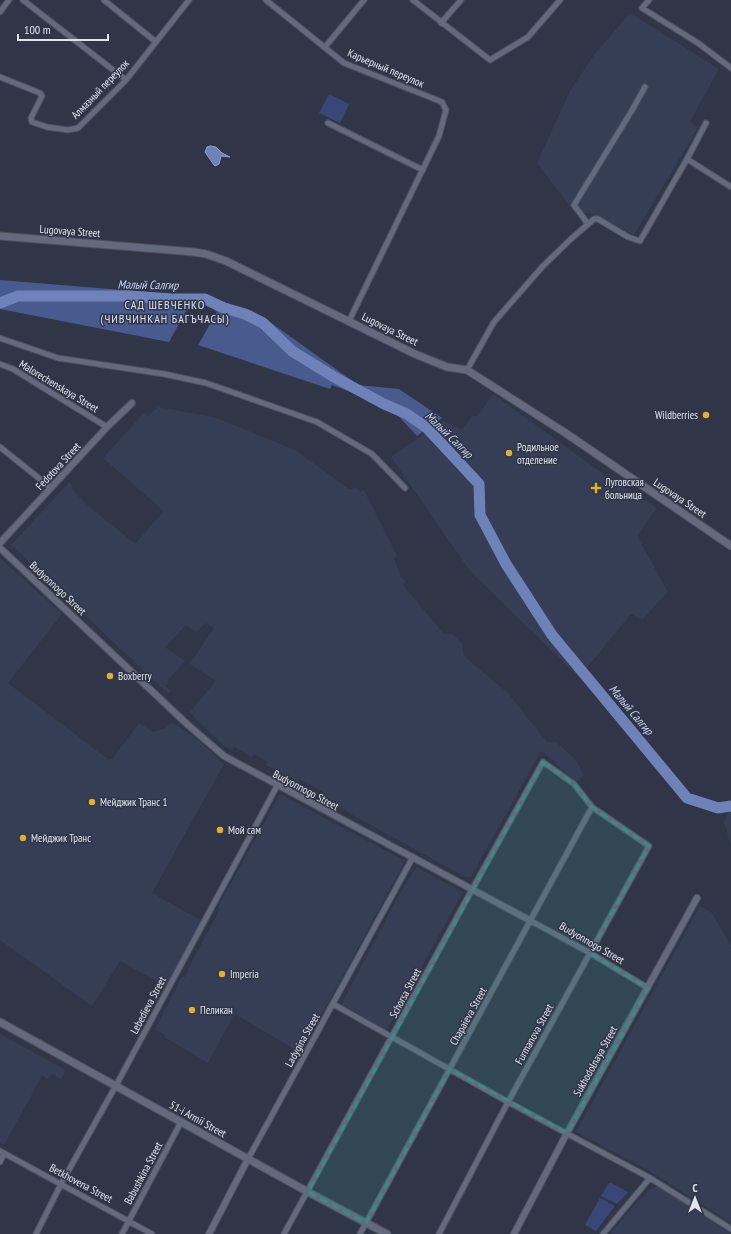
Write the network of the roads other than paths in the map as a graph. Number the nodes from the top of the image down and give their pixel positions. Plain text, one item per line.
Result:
1 (9, 0) edge
2 (23, 0) edge
3 (104, 0) edge
4 (189, 0) edge
5 (266, 0) edge
6 (364, 0) edge
7 (413, 0) edge
8 (461, 0) edge
9 (560, 0) edge
10 (649, 0) edge
11 (0, 12) edge
12 (441, 23) junction
13 (156, 42) junction
14 (325, 47) junction
15 (731, 68) edge
16 (0, 77) edge
17 (126, 80) junction
18 (645, 87) dead end
19 (328, 123) dead end
20 (706, 123) dead end
21 (687, 159) junction
22 (423, 170) junction
23 (731, 187) edge
24 (588, 224) junction
25 (0, 236) edge
26 (349, 321) junction
27 (0, 338) edge
28 (0, 364) edge
29 (468, 370) junction
30 (132, 403) dead end
31 (107, 427) junction
32 (0, 447) edge
33 (51, 488) junction
34 (405, 488) dead end
35 (0, 543) edge
36 (731, 546) edge
37 (0, 548) edge
38 (277, 786) junction
39 (592, 807) junction
40 (413, 857) junction
41 (472, 889) junction
42 (697, 898) dead end
43 (531, 921) junction
44 (590, 953) junction
45 (648, 988) junction
46 (333, 1004) junction
47 (0, 1022) edge
48 (392, 1038) junction
49 (450, 1069) junction
50 (116, 1086) junction
51 (508, 1102) junction
52 (181, 1122) junction
53 (567, 1133) junction
54 (2, 1152) edge
55 (248, 1159) junction
56 (0, 1162) edge
57 (650, 1178) junction
58 (61, 1184) junction
59 (308, 1192) junction
60 (129, 1221) junction
61 (366, 1223) junction
62 (731, 1229) edge
63 (36, 1234) edge
64 (122, 1234) edge
65 (152, 1234) edge
66 (209, 1234) edge
67 (284, 1234) edge
68 (360, 1234) edge
69 (387, 1234) edge
70 (439, 1234) edge
71 (514, 1234) edge
72 (603, 1234) edge

1 - 11 street
2 - 17 street
3 - 13 street
4 - 13 street, Алмазный переулок
5 - 14 street, Карьерный переулок
6 - 14 street
7 - 12 street
8 - 12 street
9 - 12 street
10 - 15 street
13 - 17 street, Алмазный переулок
14 - 22 street, Карьерный переулок
16 - 17 street, Алмазный переулок
18 - 24 street
19 - 22 street
20 - 21 street
21 - 23 street
21 - 24 street
22 - 26 street
24 - 29 street
25 - 26 main road, Lugovaya Street
26 - 29 main road, Lugovaya Street
27 - 34 street
28 - 31 street, Malorechenskaya Street
29 - 36 main road, Lugovaya Street
30 - 31 street, Fedotova Street
31 - 33 street, Fedotova Street
32 - 33 street
33 - 35 street, Fedotova Street
37 - 38 street, Budyonnogo Street
38 - 40 street, Budyonnogo Street
38 - 50 street, Lebedieva Street
39 - 41 street, Schorsa Street
39 - 43 street, Chapaieva Street
39 - 44 street, Furmanova Street
40 - 41 street, Budyonnogo Street
40 - 46 street, Ladygina Street
41 - 43 street, Budyonnogo Street
41 - 48 street, Schorsa Street
42 - 45 street, Sukhodolnaya Street
43 - 44 street, Budyonnogo Street
43 - 49 street, Chapaieva Street
44 - 45 street, Budyonnogo Street
44 - 51 street, Furmanova Street
45 - 53 street, Sukhodolnaya Street
46 - 48 street
46 - 55 street, Ladygina Street
47 - 50 main road, 51-i Armii Street
48 - 49 street
48 - 59 street, Schorsa Street
49 - 51 street
49 - 61 street, Chapaieva Street
50 - 52 main road, 51-i Armii Street
50 - 58 street, Lebedieva Street
51 - 53 street
51 - 70 street, Furmanova Street
52 - 55 main road, 51-i Armii Street
52 - 60 street, Babushkina Street
53 - 57 street
53 - 71 street, Sukhodolnaya Street
54 - 56 street
54 - 58 street, Betkhovena Street
55 - 59 main road, 51-i Armii Street
55 - 66 street, Ladygina Street
57 - 62 street
57 - 72 street
58 - 60 street, Betkhovena Street
58 - 63 street, Lebedieva Street
59 - 61 main road, 51-i Armii Street
59 - 67 street, Schorsa Street
60 - 64 street, Babushkina Street
60 - 65 street, Betkhovena Street
61 - 68 street, Chapaieva Street
61 - 69 main road, 51-i Armii Street

